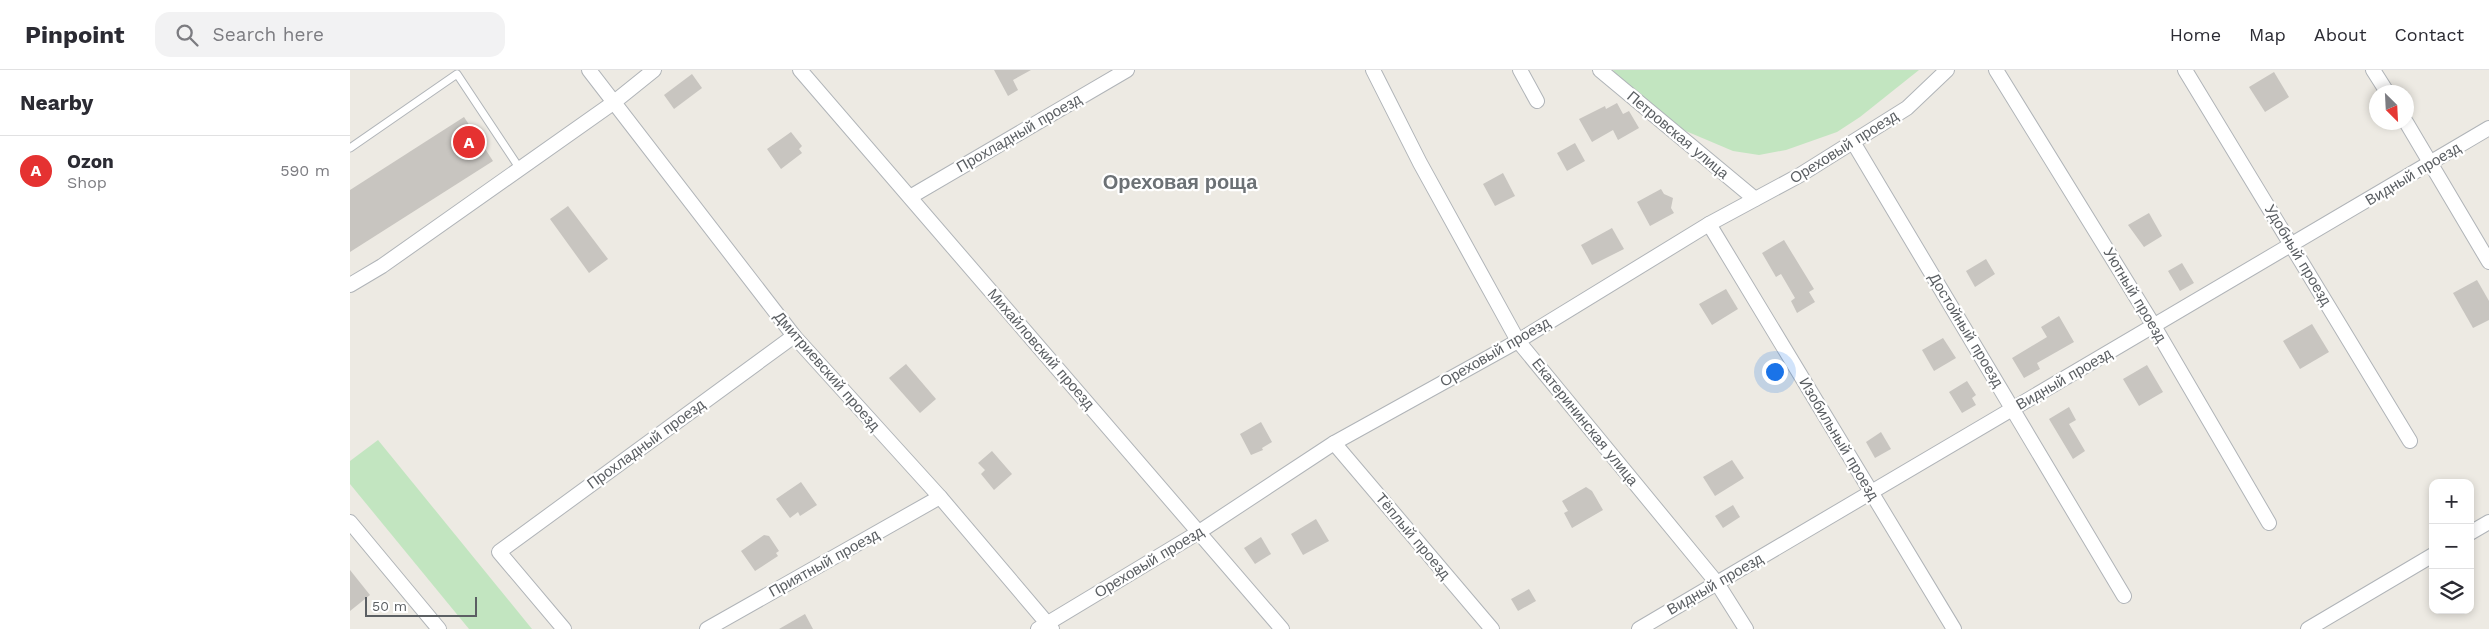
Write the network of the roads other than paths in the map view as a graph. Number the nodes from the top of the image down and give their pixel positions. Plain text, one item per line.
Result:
1 (588, 70) edge
2 (654, 70) edge
3 (800, 70) edge
4 (1127, 70) edge
5 (1373, 70) edge
6 (1520, 70) edge
7 (1600, 70) edge
8 (1946, 70) edge
9 (1996, 70) edge
10 (2185, 70) edge
11 (2373, 70) edge
12 (2383, 85) edge
13 (1537, 102) dead end
14 (613, 103) junction
15 (2489, 128) edge
16 (2411, 130) edge
17 (1853, 142) junction
18 (350, 148) edge
19 (2432, 164) junction
20 (520, 169) junction
21 (910, 197) junction
22 (1755, 199) junction
23 (1709, 224) junction
24 (2292, 245) junction
25 (2489, 262) edge
26 (350, 285) edge
27 (2154, 326) junction
28 (794, 336) junction
29 (1518, 341) junction
30 (2013, 408) junction
31 (2410, 440) dead end
32 (1334, 442) junction
33 (1872, 493) junction
34 (940, 497) junction
35 (350, 522) edge
36 (2489, 522) edge
37 (2268, 523) dead end
38 (2474, 531) edge
39 (1199, 532) junction
40 (2429, 557) edge
41 (1717, 583) junction
42 (2124, 596) dead end
43 (1046, 627) edge
44 (439, 629) edge
45 (564, 629) edge
46 (707, 629) edge
47 (1282, 629) edge
48 (1492, 629) edge
49 (1639, 629) edge
50 (1746, 629) edge
51 (1954, 629) edge
52 (2308, 629) edge

1 - 14 street, Дмитриевский проезд
2 - 14 street
3 - 21 street, Михайловский проезд
4 - 21 street, Прохладный проезд
5 - 29 street, Екатерининская улица
6 - 13 street
7 - 22 street, Петровская улица
8 - 17 street, Ореховый проезд
9 - 27 street, Уютный проезд
10 - 24 street, Удобный проезд
11 - 12 street
14 - 20 street
14 - 28 street, Дмитриевский проезд
15 - 19 street, Видный проезд
16 - 19 street
17 - 22 street, Ореховый проезд
17 - 30 street, Достойный проезд
18 - 20 lane
19 - 24 street, Видный проезд
19 - 25 street
20 - 26 street
21 - 39 street, Михайловский проезд
22 - 23 street, Ореховый проезд
23 - 29 street, Ореховый проезд
23 - 33 street, Изобильный проезд
24 - 27 street, Видный проезд
24 - 31 street, Удобный проезд
27 - 30 street, Видный проезд
27 - 37 street, Уютный проезд
28 - 34 street, Дмитриевский проезд
28 - 45 street, Прохладный проезд
29 - 32 street, Ореховый проезд
29 - 41 street, Екатерининская улица
30 - 33 street, Видный проезд
30 - 42 street, Достойный проезд
32 - 39 street, Ореховый проезд
32 - 48 street, Тёплый проезд
33 - 41 street, Видный проезд
33 - 51 street, Изобильный проезд
34 - 43 street, Дмитриевский проезд
34 - 46 street, Приятный проезд
35 - 44 street
36 - 38 street
39 - 43 street, Ореховый проезд
39 - 47 street, Михайловский проезд
40 - 52 street
41 - 49 street, Видный проезд
41 - 50 street, Екатерининская улица

